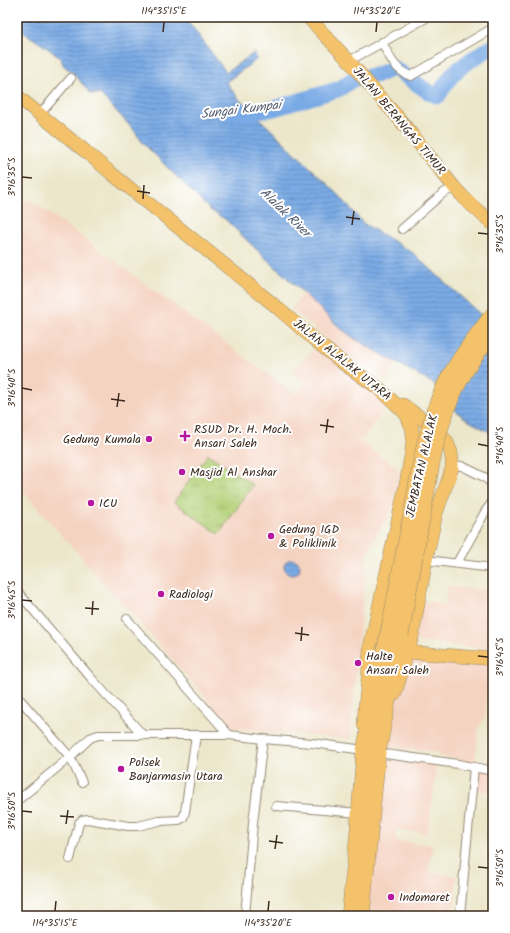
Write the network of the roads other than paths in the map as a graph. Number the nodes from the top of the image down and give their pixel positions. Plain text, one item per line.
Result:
1 (308, 17) edge
2 (428, 17) edge
3 (493, 28) edge
4 (382, 42) junction
5 (349, 61) junction
6 (71, 78) dead end
7 (17, 96) edge
8 (40, 114) junction
9 (454, 187) junction
10 (493, 224) edge
11 (402, 229) dead end
12 (493, 314) edge
13 (493, 333) edge
14 (416, 422) junction
15 (452, 465) junction
16 (493, 484) edge
17 (493, 501) edge
18 (426, 560) junction
19 (457, 563) junction
20 (493, 568) edge
21 (17, 591) edge
22 (128, 619) dead end
23 (395, 634) junction
24 (408, 652) junction
25 (493, 659) edge
26 (17, 696) edge
27 (143, 735) junction
28 (196, 735) junction
29 (229, 735) junction
30 (263, 739) junction
31 (371, 748) junction
32 (70, 757) junction
33 (474, 767) junction
34 (493, 771) edge
35 (82, 782) dead end
36 (19, 796) edge
37 (276, 806) dead end
38 (359, 814) junction
39 (70, 859) dead end
40 (245, 916) edge
41 (349, 916) edge
42 (362, 916) edge
43 (460, 916) edge

1 - 5 main road, JALAN BERANGAS TIMUR
2 - 4 street
3 - 4 street
4 - 5 street
5 - 9 main road, JALAN BERANGAS TIMUR
6 - 8 street
7 - 8 main road, JALAN ALALAK UTARA
8 - 14 main road, JALAN ALALAK UTARA
9 - 10 main road, JALAN BERANGAS TIMUR
9 - 11 street
12 - 23 highway, JEMBATAN ALALAK, bridge
13 - 23 highway, JEMBATAN ALALAK, bridge
14 - 15 main road
14 - 31 main road, JALAN ALALAK UTARA
15 - 16 street
15 - 18 main road
17 - 19 street
18 - 19 street
18 - 24 main road
19 - 20 street
21 - 27 street
22 - 29 street
23 - 31 highway
24 - 25 main road
24 - 31 main road
26 - 32 street
27 - 28 street
27 - 32 street
28 - 29 street
28 - 39 street
29 - 30 street
30 - 31 street
30 - 40 street
31 - 33 street
31 - 38 highway
31 - 42 highway
32 - 35 street
32 - 36 street
33 - 34 street
33 - 43 street
37 - 38 street
38 - 41 highway

